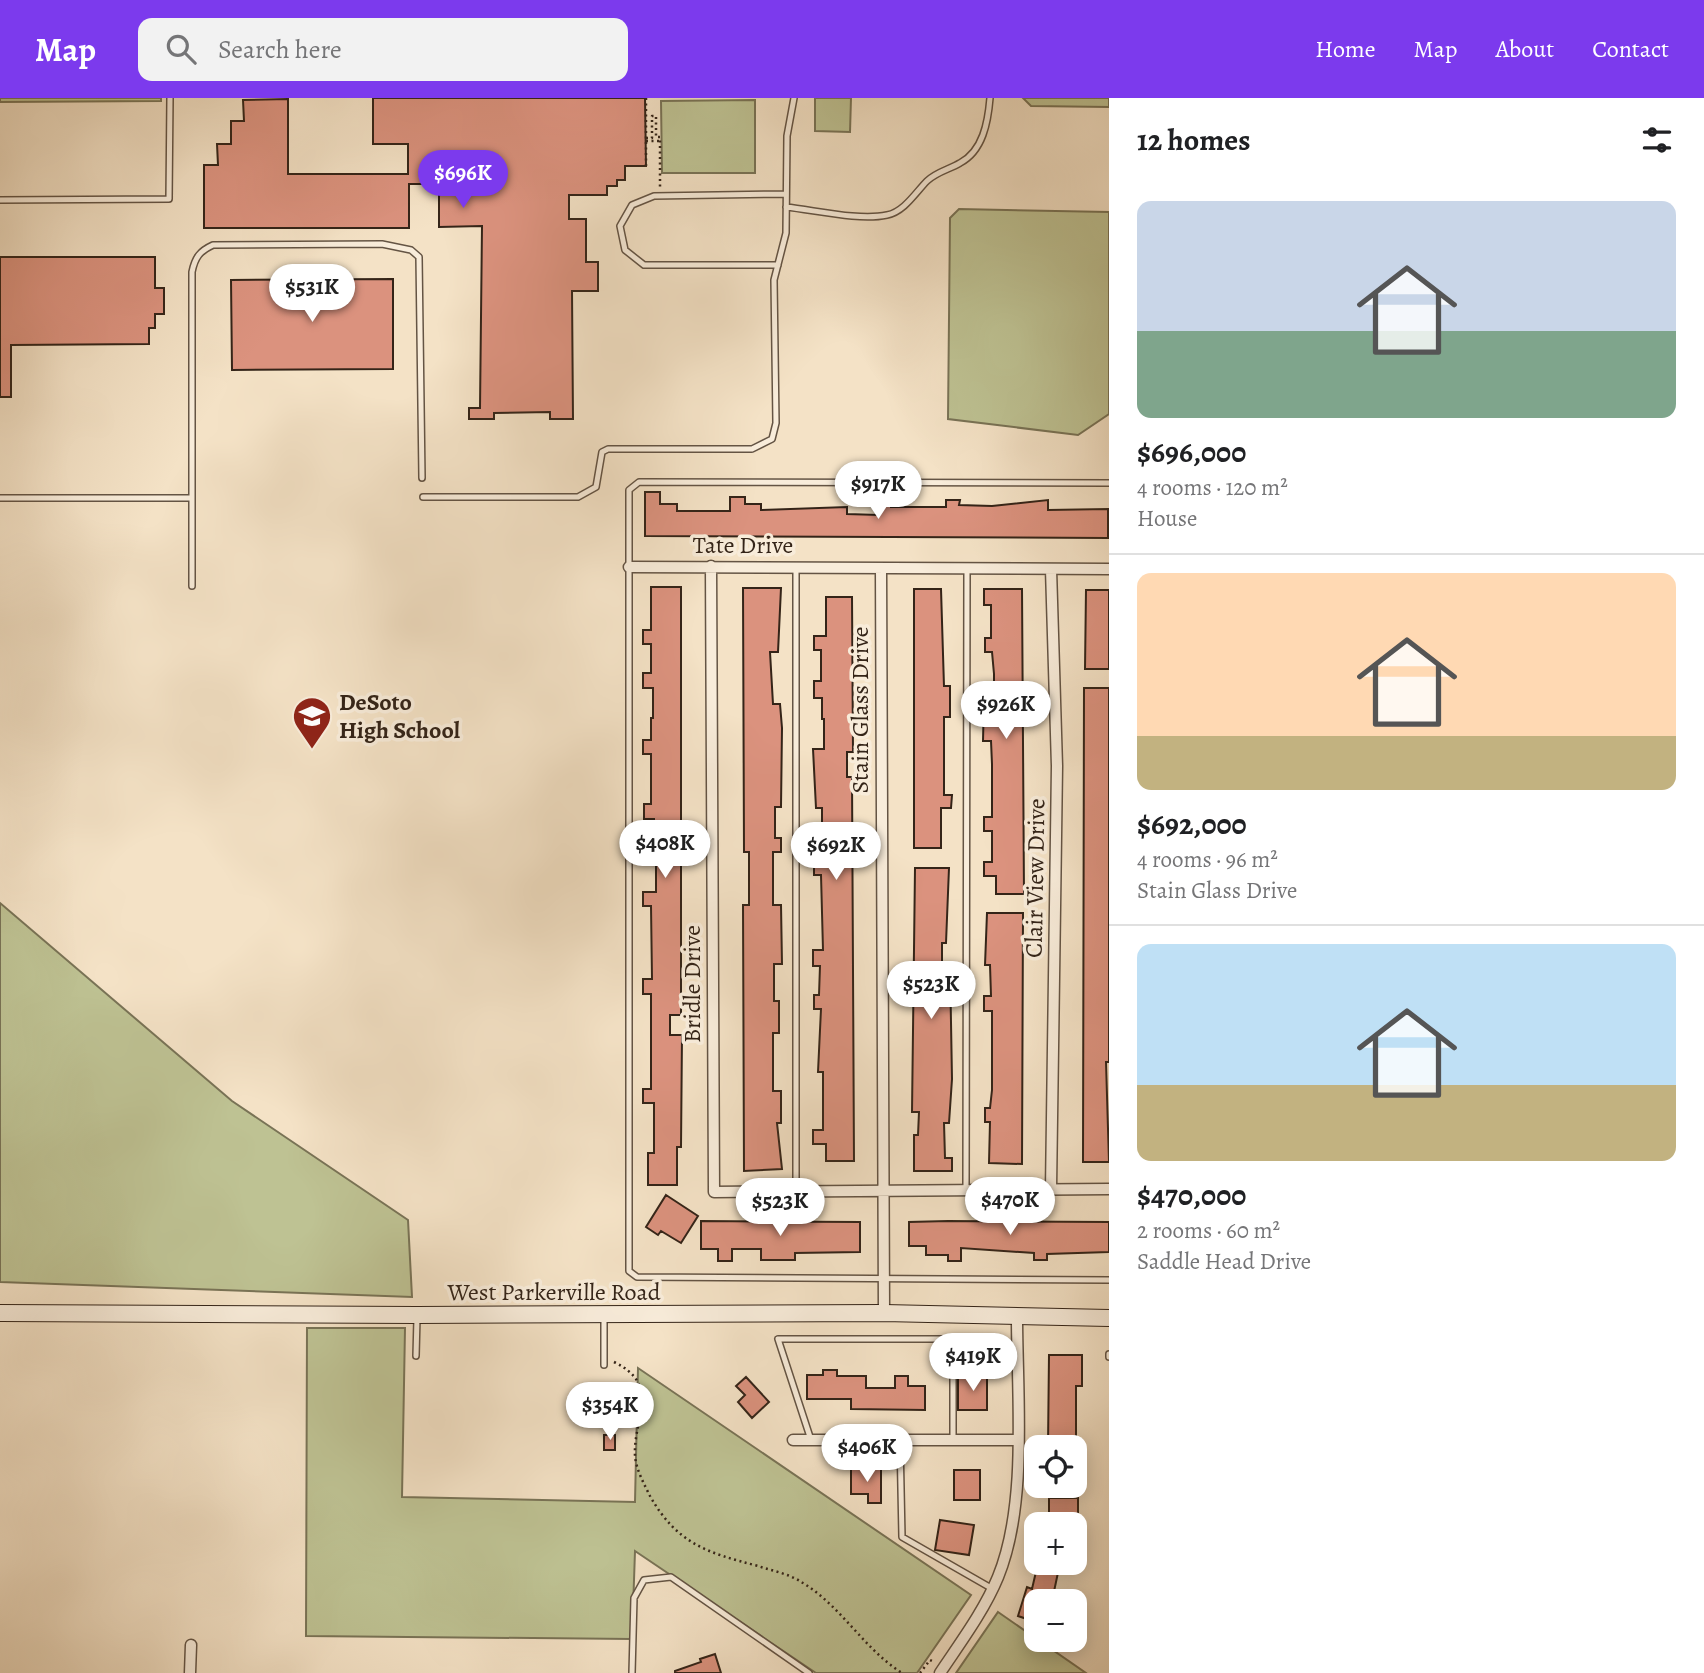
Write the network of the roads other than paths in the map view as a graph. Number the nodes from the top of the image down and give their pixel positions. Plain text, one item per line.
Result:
1 (170, 98) edge
2 (794, 98) edge
3 (990, 98) edge
4 (785, 194) junction
5 (0, 200) edge
6 (786, 207) junction
7 (778, 265) junction
8 (422, 478) dead end
9 (1109, 484) edge
10 (0, 498) edge
11 (191, 498) junction
12 (423, 498) dead end
13 (629, 566) junction
14 (711, 566) junction
15 (796, 566) junction
16 (881, 568) junction
17 (967, 568) junction
18 (1051, 569) junction
19 (1109, 569) edge
20 (192, 586) dead end
21 (966, 1188) junction
22 (1051, 1189) junction
23 (1109, 1189) edge
24 (796, 1190) junction
25 (882, 1190) junction
26 (884, 1278) junction
27 (1109, 1280) edge
28 (0, 1313) edge
29 (884, 1313) junction
30 (417, 1315) junction
31 (604, 1315) junction
32 (1017, 1317) junction
33 (1109, 1318) edge
34 (416, 1356) dead end
35 (604, 1361) road end
36 (793, 1440) dead end
37 (811, 1440) junction
38 (900, 1440) junction
39 (953, 1440) junction
40 (1017, 1440) junction
41 (992, 1589) junction
42 (191, 1645) dead end
43 (190, 1673) edge
44 (632, 1673) edge
45 (809, 1673) edge
46 (940, 1673) edge

1 - 5 lane
2 - 4 lane
3 - 6 lane
4 - 6 lane
4 - 7 lane
6 - 7 lane
7 - 12 lane
8 - 11 lane
9 - 13 lane
10 - 11 lane
11 - 20 lane
13 - 14 street, Tate Drive
13 - 26 lane
14 - 15 street, Tate Drive
14 - 24 street, Bridle Drive
15 - 16 street, Tate Drive
15 - 24 lane
16 - 17 street, Tate Drive
16 - 25 street, Stain Glass Drive
17 - 18 street, Tate Drive
17 - 21 lane
18 - 19 street, Tate Drive
18 - 22 street, Clair View Drive
21 - 22 street
21 - 25 street
22 - 23 street
24 - 25 street
25 - 26 street, Stain Glass Drive
26 - 27 lane
26 - 29 street, Stain Glass Drive
28 - 30 main road, West Parkerville Road
29 - 31 main road, West Parkerville Road
29 - 32 main road, West Parkerville Road
30 - 31 main road, West Parkerville Road
30 - 34 lane
31 - 35 lane
32 - 33 main road, West Parkerville Road
32 - 40 street
36 - 37 street
37 - 38 street
37 - 39 lane
38 - 39 street
38 - 41 lane
39 - 40 street
40 - 41 street
41 - 46 street
42 - 43 street
44 - 45 lane

